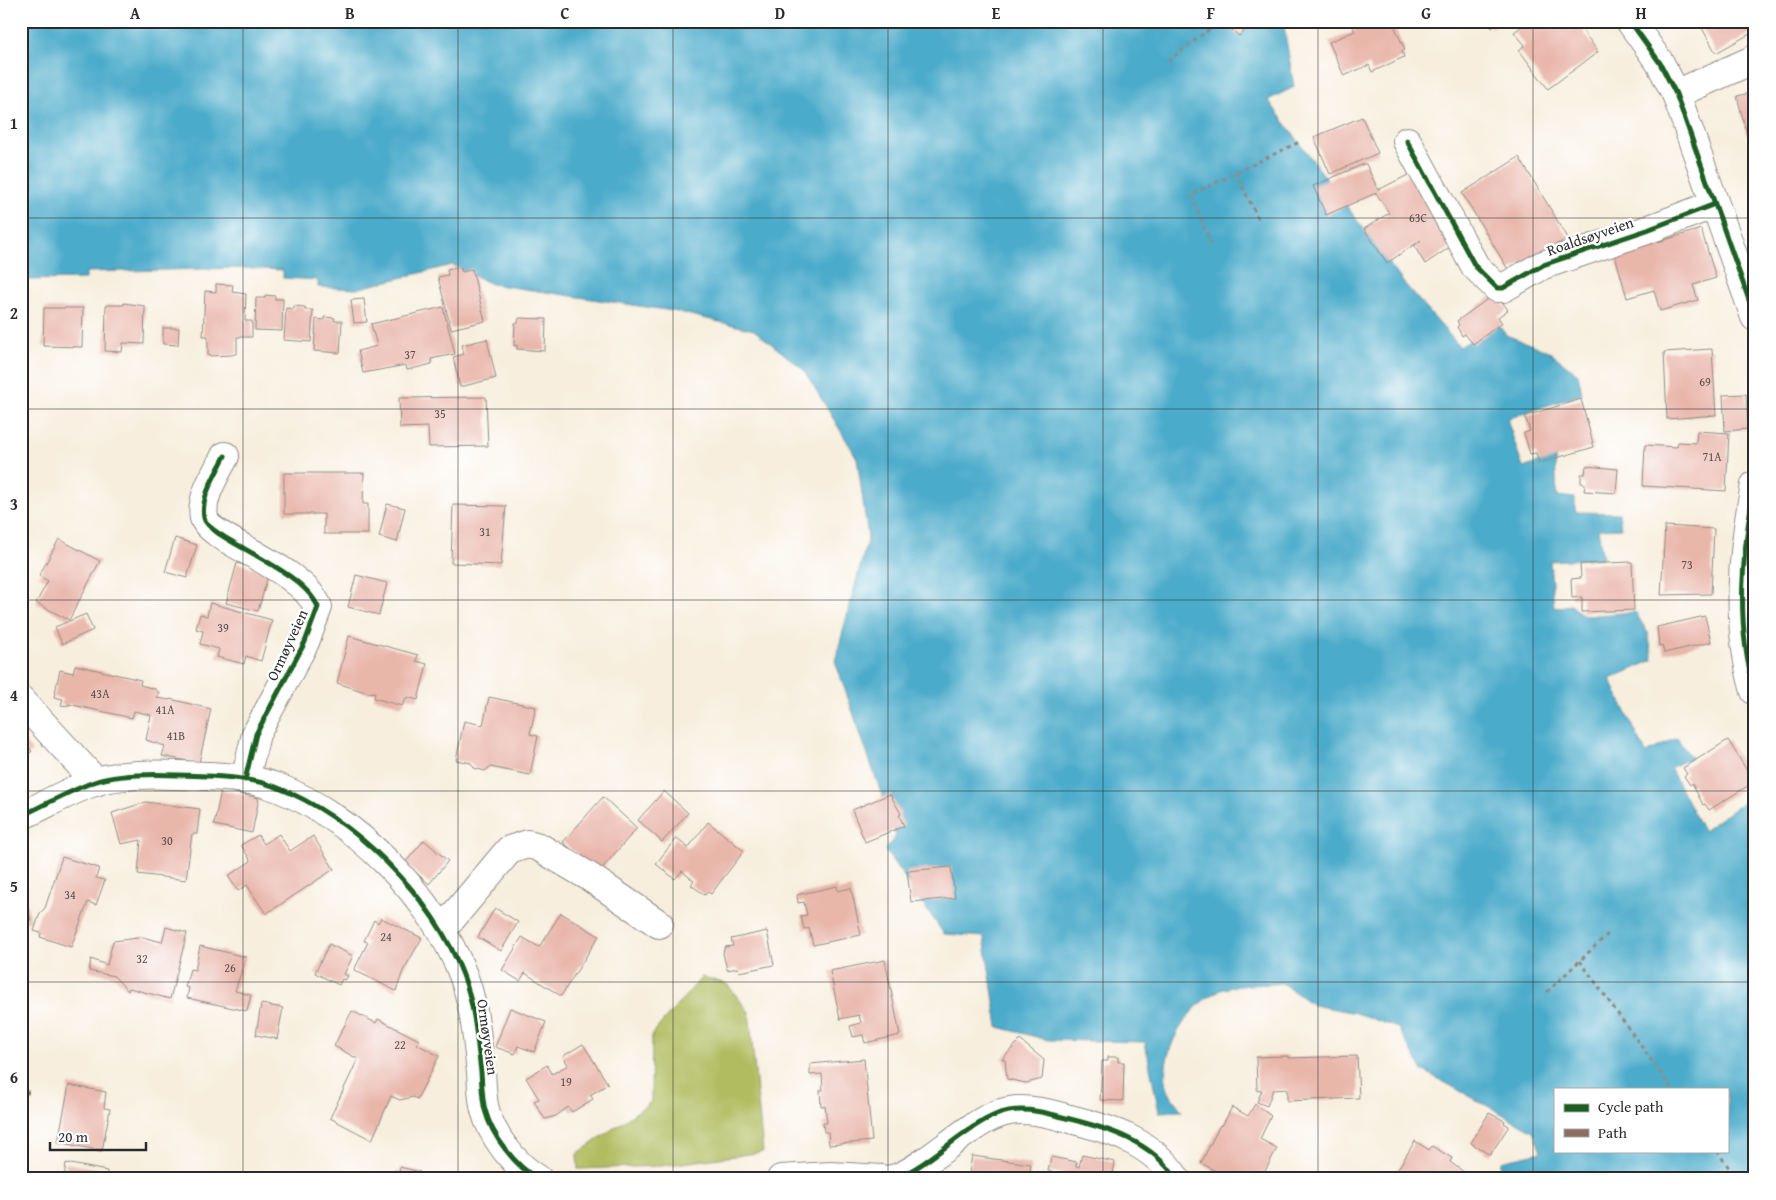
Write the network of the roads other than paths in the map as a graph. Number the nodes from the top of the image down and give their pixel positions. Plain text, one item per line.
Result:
1 (1630, 21) edge
2 (1755, 59) edge
3 (1676, 94) junction
4 (1407, 141) dead end
5 (1715, 204) junction
6 (1755, 317) edge
7 (225, 456) dead end
8 (1755, 485) edge
9 (1753, 679) edge
10 (21, 700) edge
11 (244, 780) junction
12 (96, 782) junction
13 (21, 816) edge
14 (659, 924) dead end
15 (442, 930) junction
16 (538, 1179) edge
17 (781, 1179) edge
18 (882, 1179) edge
19 (891, 1179) edge
20 (1176, 1179) edge

1 - 3 street
2 - 3 street
3 - 5 street
4 - 5 street, Roaldsøyveien
5 - 6 street
7 - 11 street, Ormøyveien
8 - 9 street
10 - 12 street
11 - 12 street, Ormøyveien
11 - 15 street, Ormøyveien
12 - 13 street, Ormøyveien
14 - 15 street
15 - 16 street, Ormøyveien
17 - 18 street
19 - 20 street

